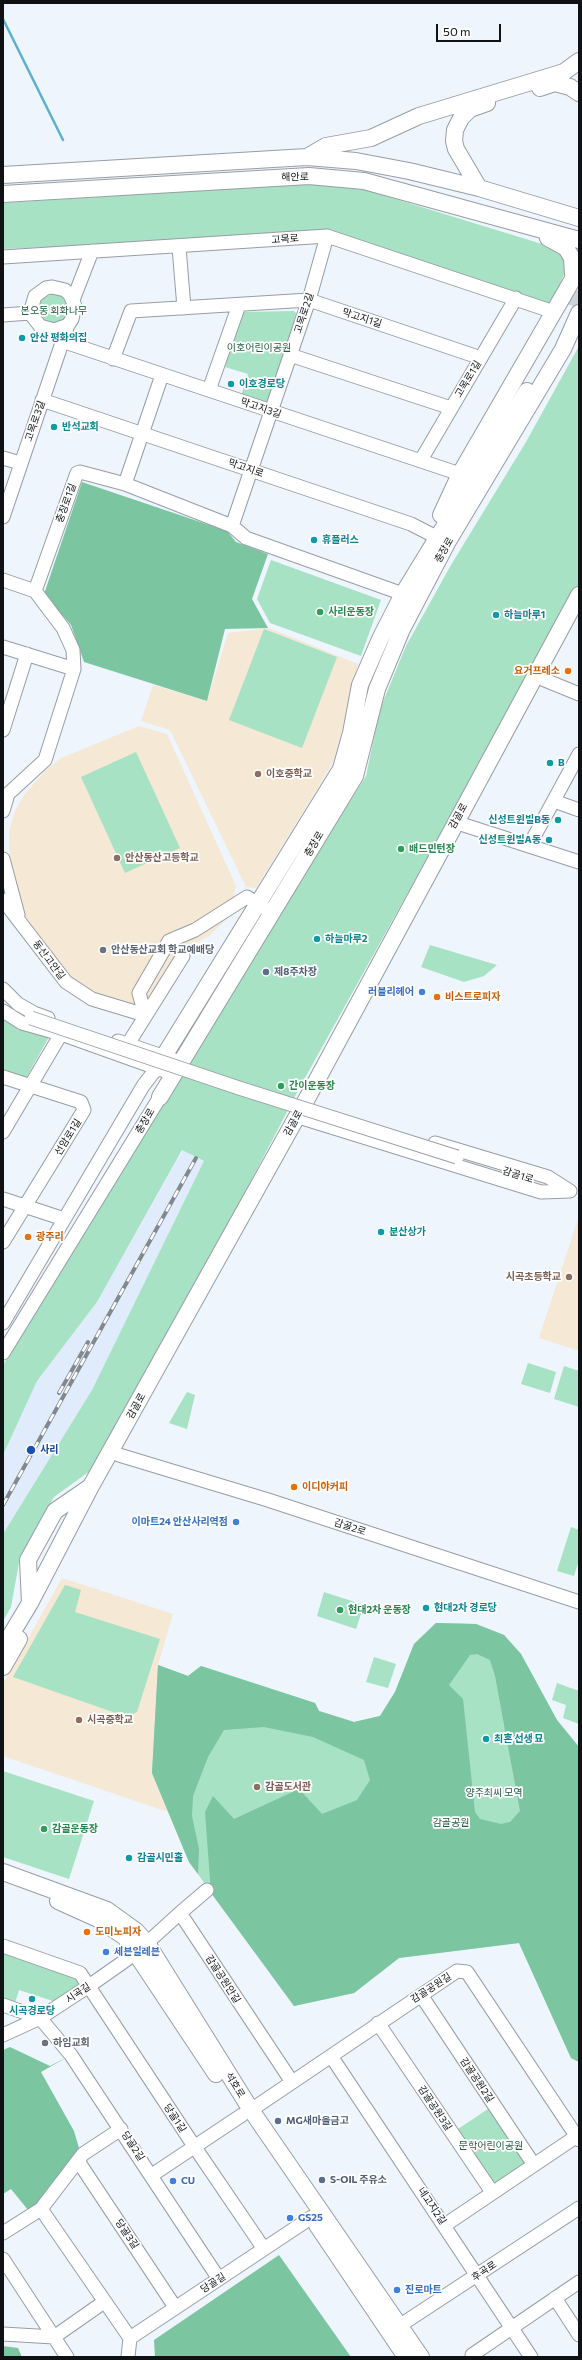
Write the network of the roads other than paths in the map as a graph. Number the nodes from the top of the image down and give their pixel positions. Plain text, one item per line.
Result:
1 (579, 61) edge
2 (579, 93) edge
3 (306, 157) junction
4 (3, 175) edge
5 (479, 188) junction
6 (3, 194) edge
7 (579, 218) edge
8 (530, 227) junction
9 (327, 236) junction
10 (579, 240) edge
11 (179, 247) junction
12 (92, 251) junction
13 (3, 257) edge
14 (579, 260) edge
15 (574, 277) junction
16 (516, 298) junction
17 (73, 300) junction
18 (309, 300) junction
19 (239, 305) junction
20 (184, 308) junction
21 (576, 309) tunnel mouth
22 (554, 312) junction
23 (30, 313) junction
24 (3, 315) edge
25 (68, 325) junction
26 (62, 341) junction
27 (579, 341) edge
28 (290, 355) junction
29 (481, 358) junction
30 (113, 359) junction
31 (162, 375) junction
32 (209, 390) junction
33 (42, 400) junction
34 (451, 408) junction
35 (270, 411) junction
36 (143, 433) junction
37 (3, 458) edge
38 (421, 460) junction
39 (20, 463) junction
40 (252, 470) junction
41 (460, 474) junction
42 (126, 484) junction
43 (3, 517) edge
44 (232, 526) junction
45 (443, 540) junction
46 (3, 580) edge
47 (34, 591) junction
48 (403, 594) junction
49 (579, 595) edge
50 (579, 615) edge
51 (3, 647) edge
52 (27, 654) junction
53 (74, 669) junction
54 (539, 678) junction
55 (579, 694) edge
56 (3, 730) edge
57 (579, 755) edge
58 (6, 793) edge
59 (554, 801) junction
60 (3, 810) edge
61 (579, 810) edge
62 (464, 825) junction
63 (529, 846) junction
64 (3, 859) edge
65 (579, 862) edge
66 (3, 900) edge
67 (257, 902) junction
68 (273, 913) junction
69 (19, 921) junction
70 (183, 956) dead end
71 (3, 989) edge
72 (3, 1001) edge
73 (3, 1011) edge
74 (145, 1015) junction
75 (61, 1034) junction
76 (128, 1044) junction
77 (160, 1062) junction
78 (177, 1068) junction
79 (3, 1076) edge
80 (32, 1086) junction
81 (160, 1097) joint
82 (303, 1111) junction
83 (3, 1132) edge
84 (575, 1193) edge
85 (3, 1199) edge
86 (25, 1206) junction
87 (64, 1219) junction
88 (3, 1242) edge
89 (3, 1323) edge
90 (3, 1353) edge
91 (119, 1455) junction
92 (91, 1486) junction
93 (579, 1602) edge
94 (30, 1603) junction
95 (3, 1648) edge
96 (3, 1667) edge
97 (3, 1872) edge
98 (3, 1884) edge
99 (207, 1890) dead end
100 (180, 1913) junction
101 (3, 1946) edge
102 (141, 1948) junction
103 (89, 1986) junction
104 (421, 1995) junction
105 (3, 2005) edge
106 (40, 2018) junction
107 (378, 2023) junction
108 (3, 2035) edge
109 (330, 2056) junction
110 (292, 2082) junction
111 (246, 2112) junction
112 (122, 2129) junction
113 (578, 2138) edge
114 (194, 2146) junction
115 (78, 2161) junction
116 (534, 2165) junction
117 (152, 2176) junction
118 (492, 2192) junction
119 (579, 2208) edge
120 (42, 2209) junction
121 (312, 2217) junction
122 (445, 2225) junction
123 (3, 2233) edge
124 (264, 2249) junction
125 (3, 2259) edge
126 (477, 2276) junction
127 (219, 2279) junction
128 (579, 2282) edge
129 (555, 2298) junction
130 (104, 2302) junction
131 (175, 2307) junction
132 (512, 2327) junction
133 (395, 2329) junction
134 (3, 2334) edge
135 (579, 2335) edge
136 (54, 2337) junction
137 (130, 2338) junction
138 (67, 2357) edge
139 (128, 2357) edge
140 (406, 2357) edge
141 (421, 2357) edge
142 (474, 2357) edge
143 (531, 2357) edge

1 - 3 main road
2 - 5 main road
3 - 4 main road, 해안로
3 - 5 main road, 해안로
5 - 7 main road, 해안로
6 - 8 main road, 해안로
8 - 10 main road, 해안로
8 - 15 main road
9 - 11 street, 고목로
9 - 16 street, 고목로
9 - 18 street, 고목로2길
11 - 12 street, 고목로
11 - 20 street
12 - 13 street, 고목로
12 - 17 street
14 - 15 main road
15 - 22 main road
16 - 22 street, 고목로
16 - 29 street, 고목로1길
17 - 23 street
17 - 25 street
18 - 19 street, 막고지1길
18 - 28 street, 고목로2길
18 - 29 street, 막고지1길
19 - 20 street, 막고지1길
19 - 32 street
20 - 30 street, 막고지1길
21 - 45 main road, 충장로
22 - 41 main road
23 - 24 street
23 - 25 street
25 - 26 street, 고목로3길
26 - 30 street, 막고지3길
26 - 33 street, 고목로3길
27 - 45 main road
28 - 34 street
28 - 35 street, 고목로2길
29 - 34 street, 고목로1길
30 - 31 street, 막고지3길
31 - 32 street, 막고지3길
31 - 36 street
32 - 35 street, 막고지3길
33 - 36 street, 막고지로
33 - 39 street, 고목로3길
34 - 38 street, 고목로1길
35 - 38 street, 막고지3길
35 - 40 street, 고목로2길
36 - 40 street, 막고지로
36 - 42 street
37 - 39 street
38 - 41 street, 막고지3길
39 - 43 street, 고목로3길
40 - 44 street, 고목로2길
40 - 45 street, 막고지로
41 - 45 main road
42 - 44 street, 충장로1길
42 - 47 street, 충장로1길
44 - 48 street, 충장로1길
45 - 48 main road, 충장로
45 - 68 main road, 충장로
46 - 47 street
47 - 53 street
48 - 67 main road, 충장로
49 - 54 main road, 감골로
50 - 54 main road, 감골로
51 - 52 street
52 - 53 street
52 - 56 street
53 - 58 street
54 - 55 street
54 - 62 main road, 감골로
54 - 82 main road, 감골로
57 - 59 street
58 - 60 street
59 - 61 street
59 - 63 street
62 - 63 street
62 - 82 main road, 감골로
63 - 65 street
64 - 69 street
66 - 69 street, 동산고안길
67 - 68 street
67 - 74 street
67 - 77 main road, 충장로
68 - 78 main road, 충장로
69 - 74 street, 동산고안길
70 - 74 street
71 - 76 street
72 - 84 street, 감골1로, bridge
73 - 75 street
74 - 76 street
75 - 77 street
75 - 80 street
76 - 77 street
77 - 78 street
77 - 87 street, 충장로
78 - 81 main road, 충장로
79 - 80 street, 선암로1길
80 - 83 street
80 - 86 street, 선암로1길
81 - 90 street, 충장로
82 - 84 street
82 - 91 main road, 감골로
82 - 92 main road, 감골로
85 - 86 street
86 - 87 street
86 - 88 street, 선암로1길
87 - 89 street, 충장로
91 - 93 street, 감골2로
91 - 96 main road, 감골로
92 - 94 main road, 감골로
92 - 94 main road
94 - 95 main road, 감골로
97 - 102 main road, 석호로
98 - 102 main road, 석호로
99 - 100 street
100 - 102 street
100 - 110 street, 감골공원안길
101 - 103 street, 당골1길
102 - 103 street, 시곡길
102 - 111 main road, 석호로
103 - 106 street, 시곡길
103 - 114 street, 당골1길
104 - 107 street, 감골공원길
104 - 113 street, 감골공원길
104 - 116 street, 감골공원2길
105 - 106 street
106 - 108 street, 시곡길
106 - 112 street, 당골2길
107 - 109 street, 감골공원길
107 - 118 street, 감골공원3길
109 - 110 street, 감골공원길
109 - 122 street, 네고지2길
110 - 111 street, 감골공원길
111 - 114 street, 감골공원길
111 - 121 main road, 석호로
111 - 133 main road, 석호로
112 - 115 street
112 - 117 street, 당골2길
113 - 116 street
114 - 117 street, 감골공원길
114 - 124 street, 당골1길
115 - 120 street
115 - 131 street, 당골3길
116 - 118 street
117 - 127 street, 당골2길
118 - 122 street
119 - 126 street, 후곡로
120 - 123 street
120 - 130 street
121 - 124 street, 당골길
121 - 133 main road, 석호로
122 - 126 street, 네고지2길
124 - 127 street, 당골길
125 - 136 street
126 - 132 street, 네고지2길
126 - 133 street, 후곡로
127 - 131 street, 당골길
128 - 129 street
129 - 132 street
129 - 135 street
130 - 136 street
130 - 137 street
131 - 137 street, 당골길
132 - 142 street
132 - 143 street, 네고지2길
133 - 140 main road, 석호로
133 - 141 main road, 석호로
134 - 136 street
136 - 138 street
137 - 139 street

